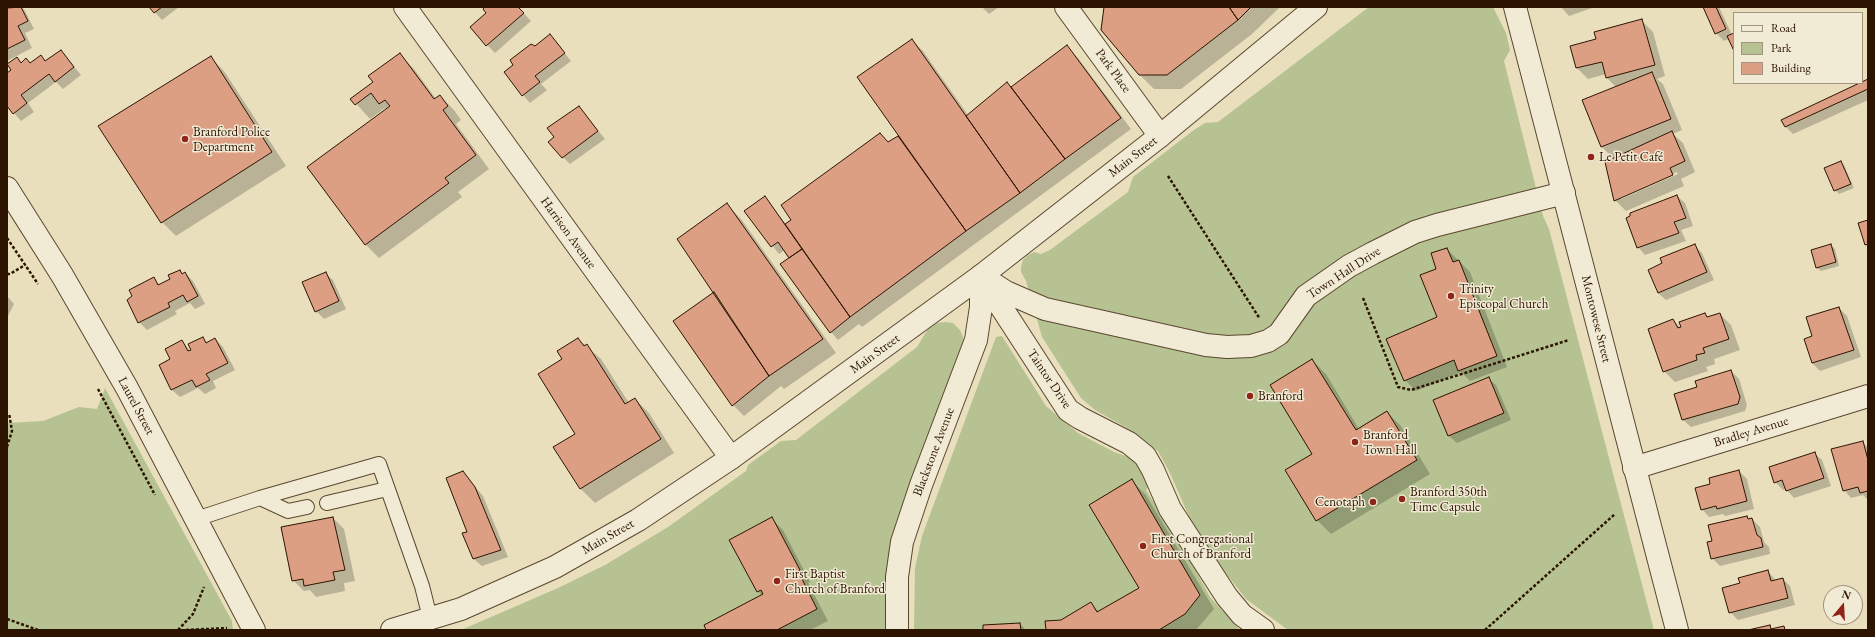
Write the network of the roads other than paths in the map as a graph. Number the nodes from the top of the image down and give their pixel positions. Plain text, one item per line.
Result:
1 (405, 7) edge
2 (1066, 7) edge
3 (1316, 7) edge
4 (1515, 7) edge
5 (1160, 136) junction
6 (7, 188) edge
7 (1564, 193) junction
8 (981, 276) junction
9 (1868, 396) edge
10 (731, 458) junction
11 (1634, 468) junction
12 (387, 489) junction
13 (260, 498) junction
14 (326, 502) dead end
15 (307, 507) dead end
16 (196, 519) junction
17 (430, 618) junction
18 (254, 630) edge
19 (392, 630) edge
20 (897, 630) edge
21 (1262, 630) edge
22 (1677, 630) edge

1 - 10 street, Harrison Avenue
2 - 5 street, Park Place
3 - 5 street, Main Street
4 - 7 street, Montowese Street
5 - 8 street, Main Street
6 - 16 street, Laurel Street
7 - 8 street, Town Hall Drive
7 - 11 street, Montowese Street
8 - 10 street, Main Street
8 - 20 street, Blackstone Avenue
8 - 21 street, Taintor Drive
9 - 11 street, Bradley Avenue
10 - 17 street, Main Street
11 - 22 street, Montowese Street
12 - 13 lane
12 - 14 lane
12 - 17 lane
13 - 15 lane
13 - 16 lane
16 - 18 street, Laurel Street
17 - 19 street, Main Street

